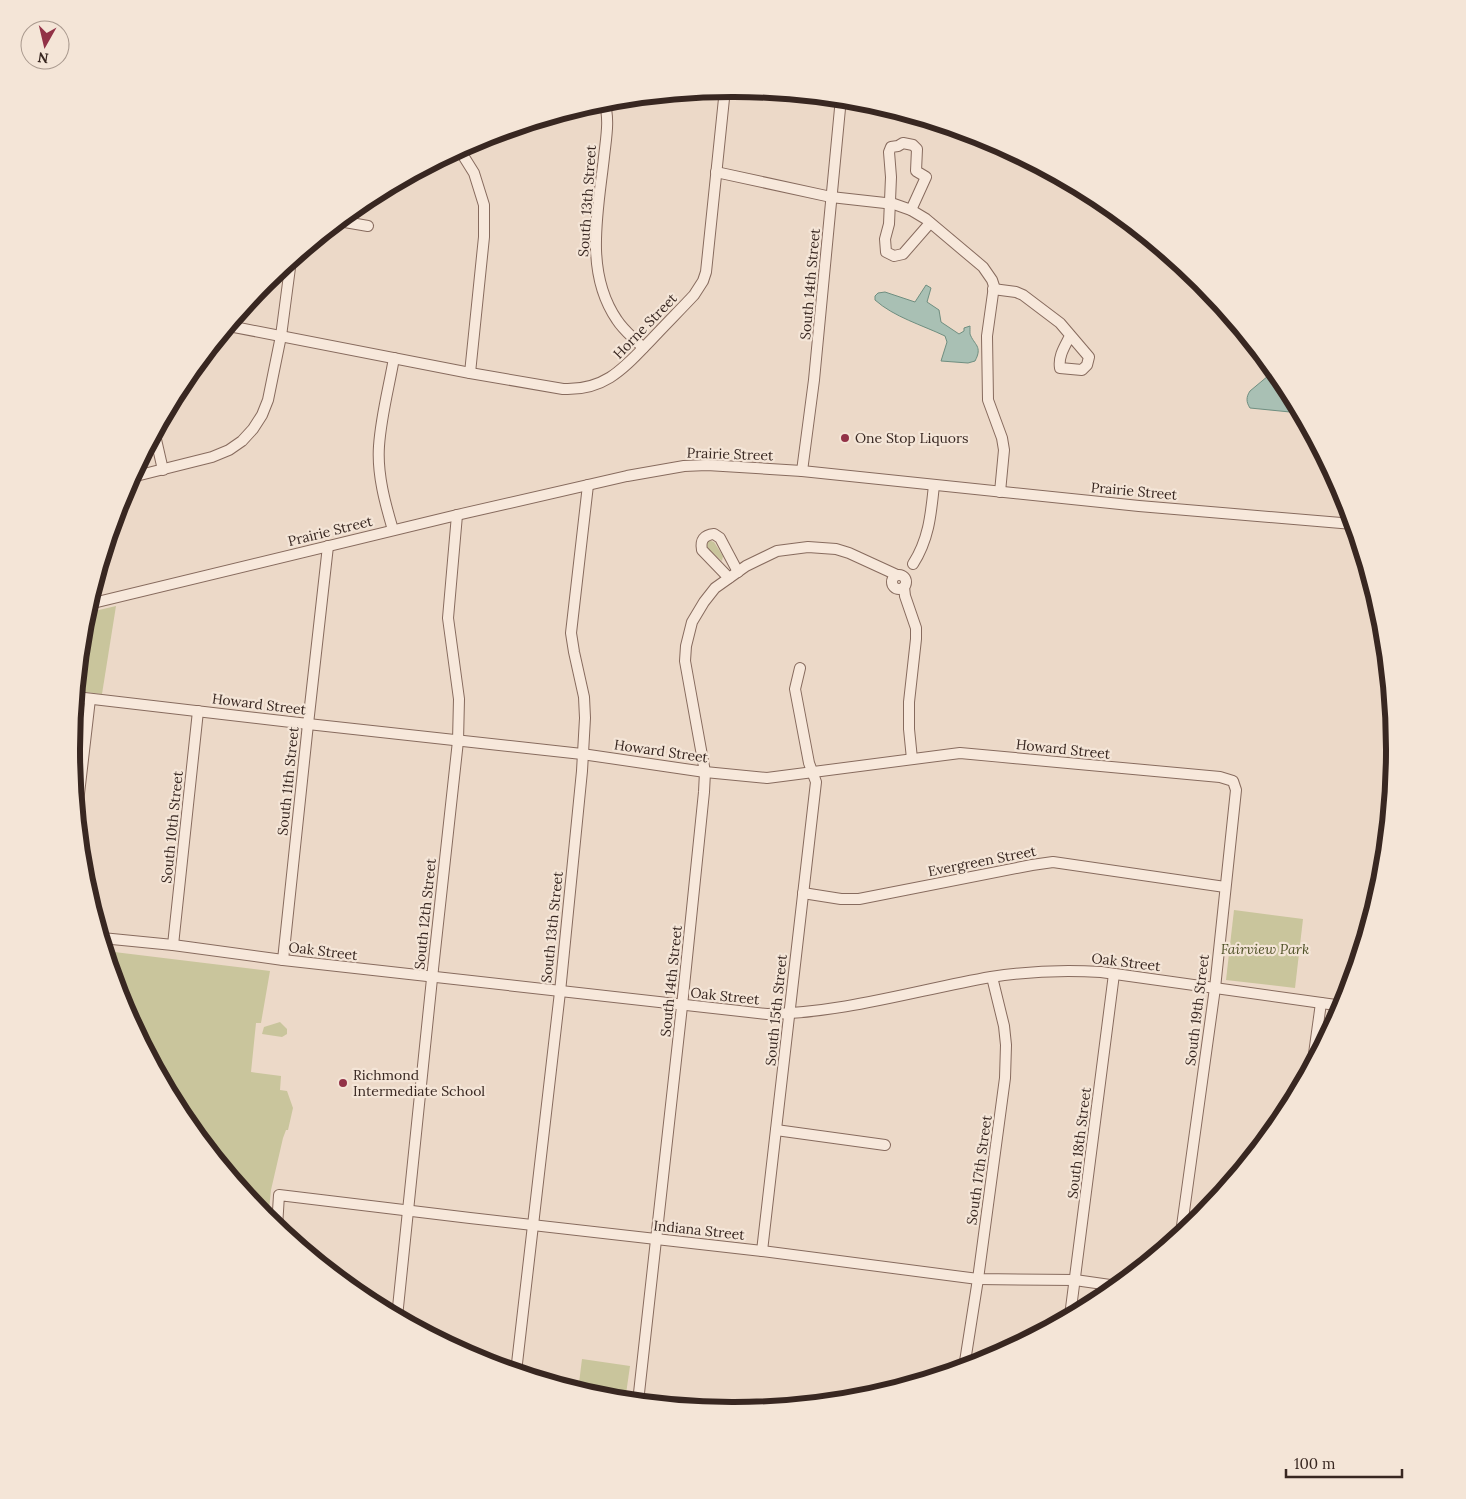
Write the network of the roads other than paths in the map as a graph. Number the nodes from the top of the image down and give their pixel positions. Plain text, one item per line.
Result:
1 (723, 97) edge
2 (841, 106) edge
3 (605, 109) edge
4 (463, 155) edge
5 (716, 172) junction
6 (832, 198) junction
7 (890, 204) junction
8 (911, 210) junction
9 (347, 222) edge
10 (930, 223) junction
11 (368, 226) dead end
12 (290, 271) edge
13 (994, 289) junction
14 (235, 327) edge
15 (281, 336) junction
16 (1070, 336) dead end
17 (643, 348) junction
18 (394, 358) junction
19 (470, 373) junction
20 (157, 443) edge
21 (162, 470) junction
22 (802, 471) junction
23 (141, 475) edge
24 (588, 485) junction
25 (934, 485) junction
26 (1000, 492) junction
27 (457, 514) junction
28 (1345, 523) edge
29 (393, 530) junction
30 (328, 546) junction
31 (899, 582) junction
32 (97, 602) edge
33 (800, 668) dead end
34 (82, 698) edge
35 (90, 699) junction
36 (198, 711) junction
37 (308, 724) junction
38 (458, 741) junction
39 (582, 754) junction
40 (912, 759) junction
41 (705, 772) junction
42 (812, 773) junction
43 (81, 779) edge
44 (1236, 790) joint
45 (1225, 887) junction
46 (803, 893) junction
47 (108, 939) edge
48 (173, 945) junction
49 (283, 960) junction
50 (1114, 974) junction
51 (432, 977) junction
52 (992, 977) junction
53 (1214, 988) junction
54 (560, 992) junction
55 (1321, 1003) junction
56 (1334, 1005) edge
57 (682, 1006) junction
58 (789, 1014) junction
59 (1315, 1045) edge
60 (776, 1130) junction
61 (885, 1145) dead end
62 (408, 1210) junction
63 (278, 1217) edge
64 (1183, 1222) edge
65 (532, 1225) junction
66 (656, 1239) junction
67 (762, 1251) junction
68 (978, 1279) junction
69 (1074, 1280) junction
70 (1107, 1285) edge
71 (1071, 1308) edge
72 (398, 1310) edge
73 (965, 1360) edge
74 (517, 1366) edge
75 (639, 1395) edge

1 - 5 street, Horne Street
2 - 6 street, South 14th Street
3 - 17 street, South 13th Street
4 - 19 street
5 - 6 street
5 - 17 street, Horne Street
6 - 7 street
6 - 22 street, South 14th Street
7 - 8 street
7 - 8 street
7 - 10 street
8 - 10 street
9 - 11 street
10 - 13 street
12 - 15 street
13 - 16 street
13 - 26 street
14 - 15 street, Horne Street
15 - 18 street, Horne Street
15 - 21 street
17 - 19 street, Horne Street
18 - 19 street, Horne Street
18 - 29 street
20 - 21 street
21 - 23 street
22 - 24 street, Prairie Street
22 - 25 street, Prairie Street
24 - 27 street, Prairie Street
24 - 39 street, South 13th Street
25 - 26 street, Prairie Street
25 - 31 street
26 - 28 street, Prairie Street
27 - 29 street, Prairie Street
27 - 38 street, South 12th Street
29 - 30 street, Prairie Street
30 - 32 street, Prairie Street
30 - 37 street, South 11th Street
31 - 40 street
31 - 41 street, South 14th Street
33 - 42 street, South 15th Street
34 - 35 street, Howard Street
35 - 36 street, Howard Street
35 - 43 street
36 - 37 street, Howard Street
36 - 48 street, South 10th Street
37 - 38 street, Howard Street
37 - 49 street, South 11th Street
38 - 39 street, Howard Street
38 - 51 street, South 12th Street
39 - 41 street, Howard Street
39 - 54 street, South 13th Street
40 - 42 street, Howard Street
40 - 44 street, Howard Street
41 - 42 street, Howard Street
41 - 57 street, South 14th Street
42 - 46 street, South 15th Street
44 - 45 street, South 19th Street
45 - 46 street, Evergreen Street
45 - 53 street, South 19th Street
46 - 58 street, South 15th Street
47 - 48 street, Oak Street
48 - 49 street, Oak Street
49 - 51 street, Oak Street
50 - 52 street, Oak Street
50 - 53 street, Oak Street
50 - 69 street, South 18th Street
51 - 54 street, Oak Street
51 - 62 street, South 12th Street
52 - 58 street, Oak Street
52 - 68 street, South 17th Street
53 - 55 street, Oak Street
53 - 64 street, South 19th Street
54 - 57 street, Oak Street
54 - 65 street, South 13th Street
55 - 56 street, Oak Street
55 - 59 street
57 - 58 street, Oak Street
57 - 66 street, South 14th Street
58 - 60 street, South 15th Street
60 - 61 street
60 - 67 street, South 15th Street
62 - 63 street, Indiana Street
62 - 65 street, Indiana Street
62 - 72 street, South 12th Street
65 - 66 street, Indiana Street
65 - 74 street, South 13th Street
66 - 67 street, Indiana Street
66 - 75 street, South 14th Street
67 - 68 street, Indiana Street
68 - 69 street, Indiana Street
68 - 73 street, South 17th Street
69 - 70 street, Indiana Street
69 - 71 street, South 18th Street

